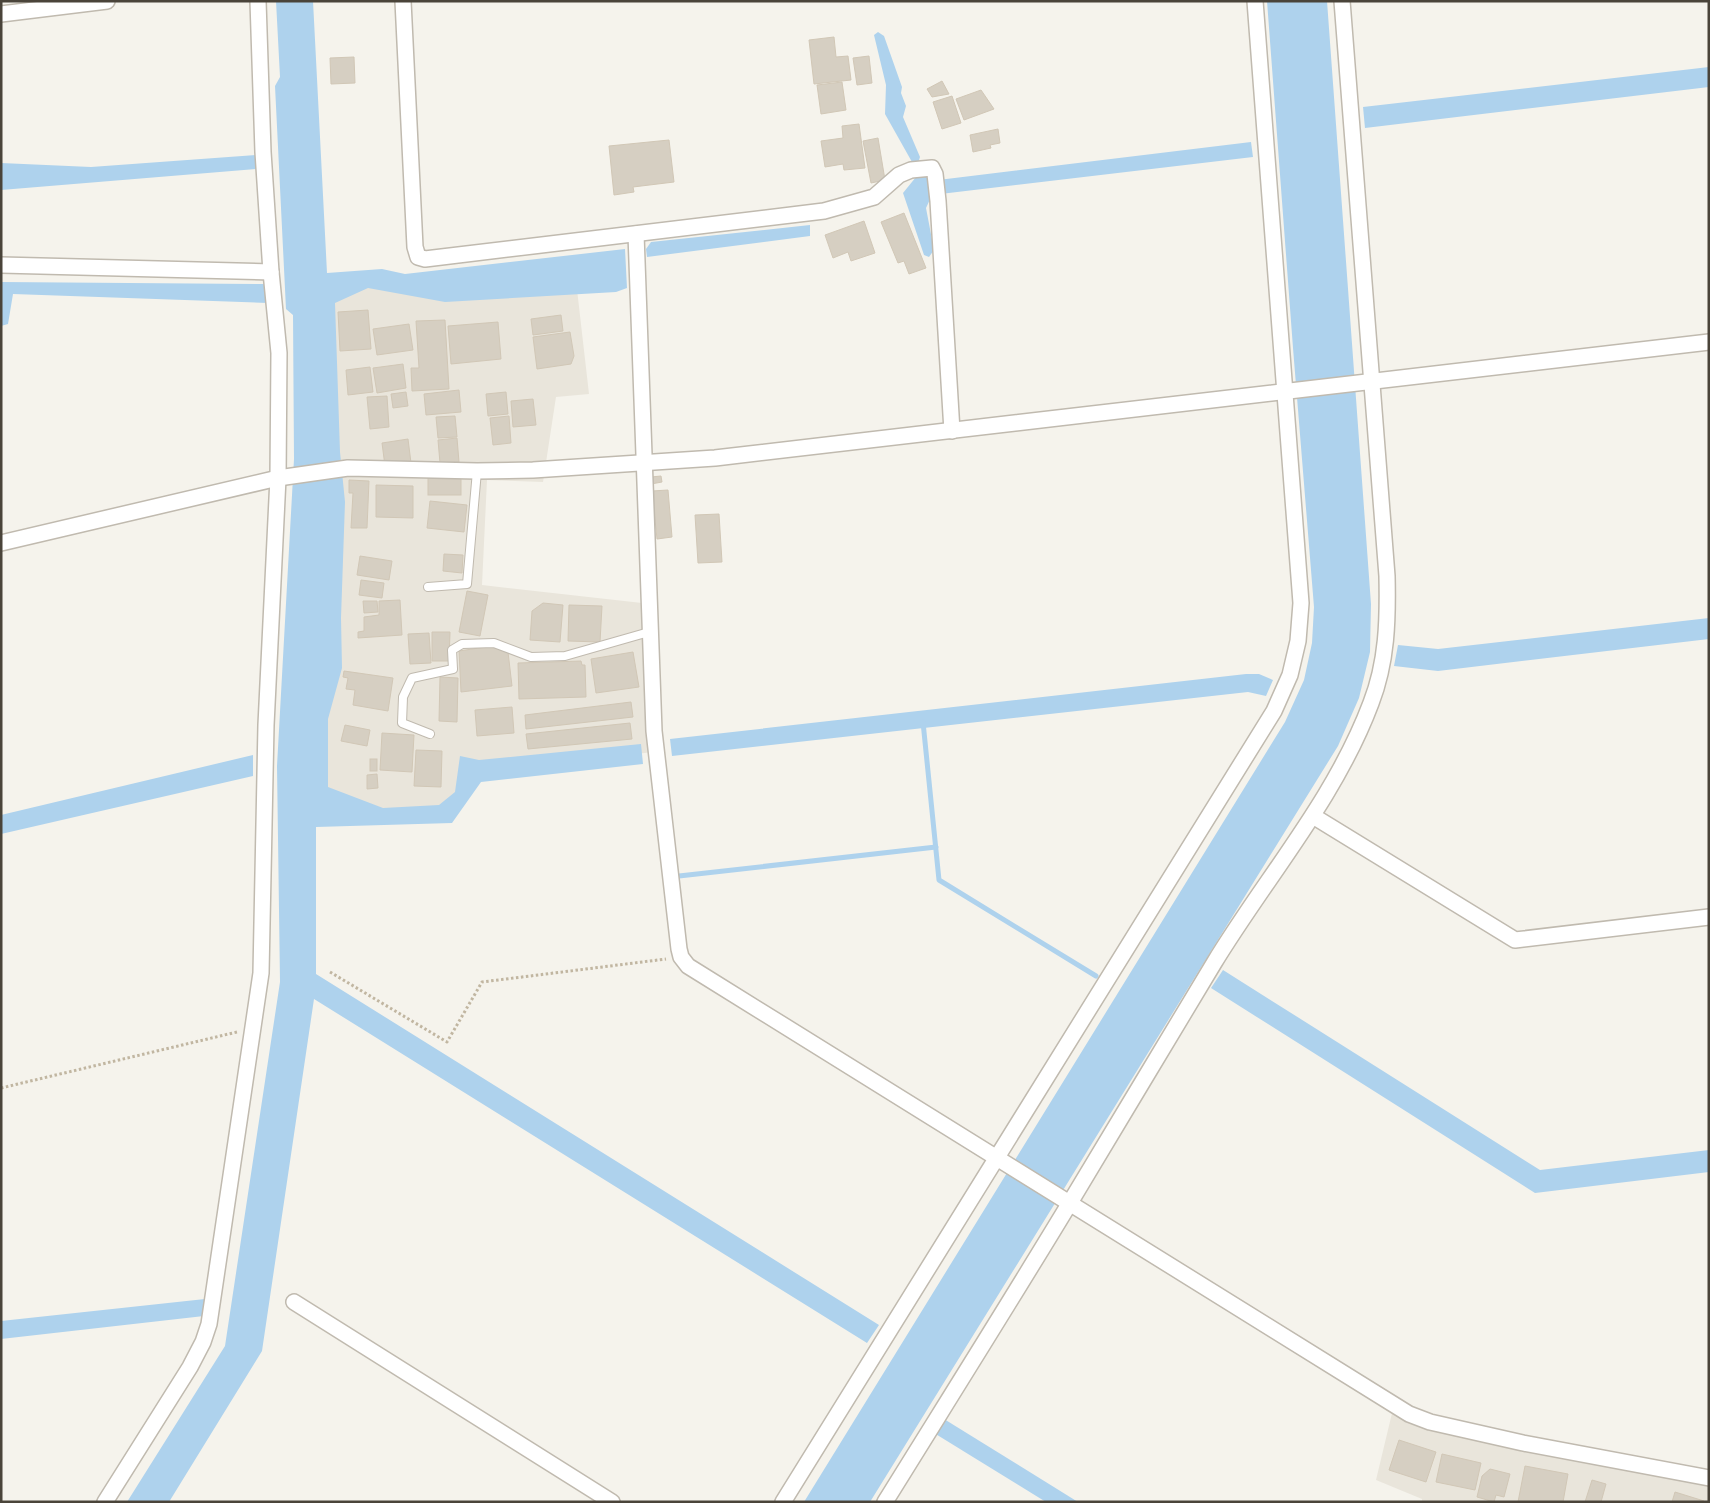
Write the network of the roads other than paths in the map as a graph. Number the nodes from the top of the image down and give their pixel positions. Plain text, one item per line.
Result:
1 (107, 1) edge
2 (258, 1) edge
3 (404, 1) edge
4 (1256, 1) edge
5 (1342, 1) edge
6 (1, 14) edge
7 (636, 234) junction
8 (1, 265) edge
9 (271, 272) junction
10 (1709, 342) edge
11 (1364, 382) junction
12 (1288, 392) junction
13 (952, 430) junction
14 (644, 462) junction
15 (477, 471) junction
16 (283, 477) junction
17 (1, 543) edge
18 (428, 588) dead end
19 (649, 632) junction
20 (430, 734) dead end
21 (1313, 816) junction
22 (1709, 917) edge
23 (1000, 1161) junction
24 (1066, 1202) junction
25 (294, 1302) dead end
26 (1709, 1478) edge
27 (105, 1502) edge
28 (612, 1502) edge
29 (783, 1502) edge
30 (885, 1502) edge

1 - 6 street
2 - 9 street
3 - 7 street
4 - 12 street
5 - 11 street
7 - 13 street
7 - 14 street
8 - 9 street
9 - 16 street
10 - 11 street
11 - 12 street
11 - 21 street
12 - 13 street
12 - 23 street
13 - 14 street
14 - 15 street
14 - 19 street
15 - 16 street
15 - 18 lane
16 - 17 street
16 - 27 street
19 - 20 lane
19 - 23 street
21 - 22 street
21 - 24 street
23 - 24 street
23 - 29 street
24 - 26 street
24 - 30 street
25 - 28 street

